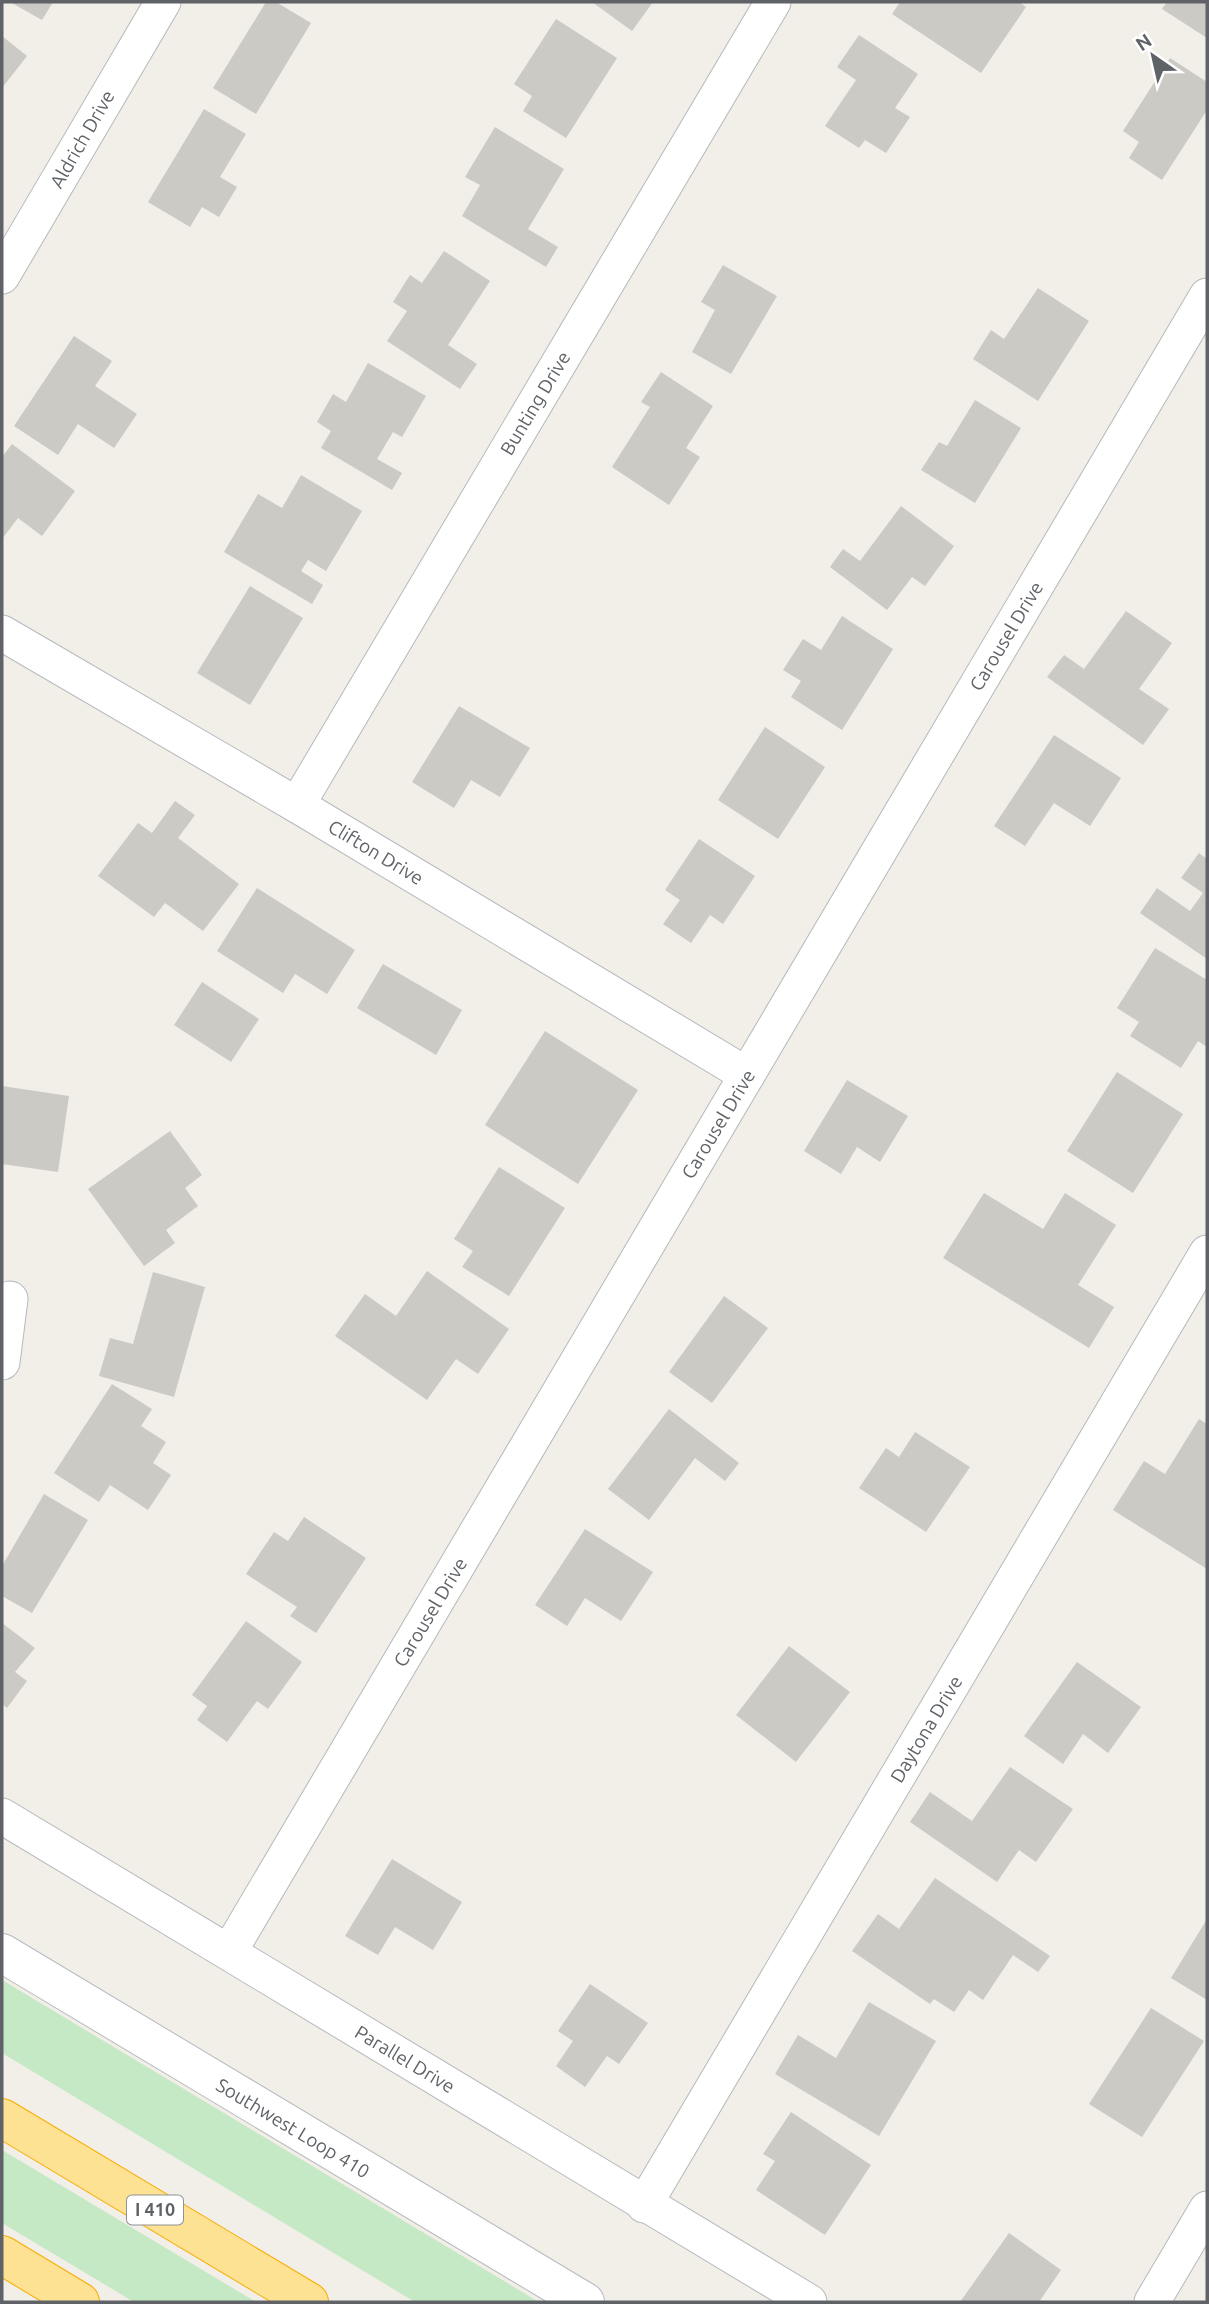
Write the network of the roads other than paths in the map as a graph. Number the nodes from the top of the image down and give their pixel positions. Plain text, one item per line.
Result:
1 (163, 2) edge
2 (773, 2) edge
3 (2, 276) edge
4 (1207, 296) edge
5 (2, 633) edge
6 (297, 804) junction
7 (747, 1075) junction
8 (1207, 1253) edge
9 (10, 1299) dead end
10 (2, 1362) edge
11 (2, 1816) edge
12 (229, 1952) junction
13 (2, 1953) edge
14 (2, 2118) edge
15 (644, 2205) junction
16 (1207, 2209) edge
17 (2, 2255) edge
18 (80, 2302) edge
19 (309, 2302) edge
20 (585, 2302) edge
21 (809, 2302) edge
22 (1152, 2302) edge

1 - 3 street, Aldrich Drive
2 - 6 street, Bunting Drive
4 - 7 street, Carousel Drive
5 - 6 street, Clifton Drive
6 - 7 street, Clifton Drive
7 - 12 street, Carousel Drive
8 - 15 street, Daytona Drive
9 - 10 street
11 - 12 street, Parallel Drive
12 - 15 street, Parallel Drive
13 - 20 main road, Southwest Loop 410
14 - 19 highway, I 410
15 - 21 street, Parallel Drive
16 - 22 street
17 - 18 highway

